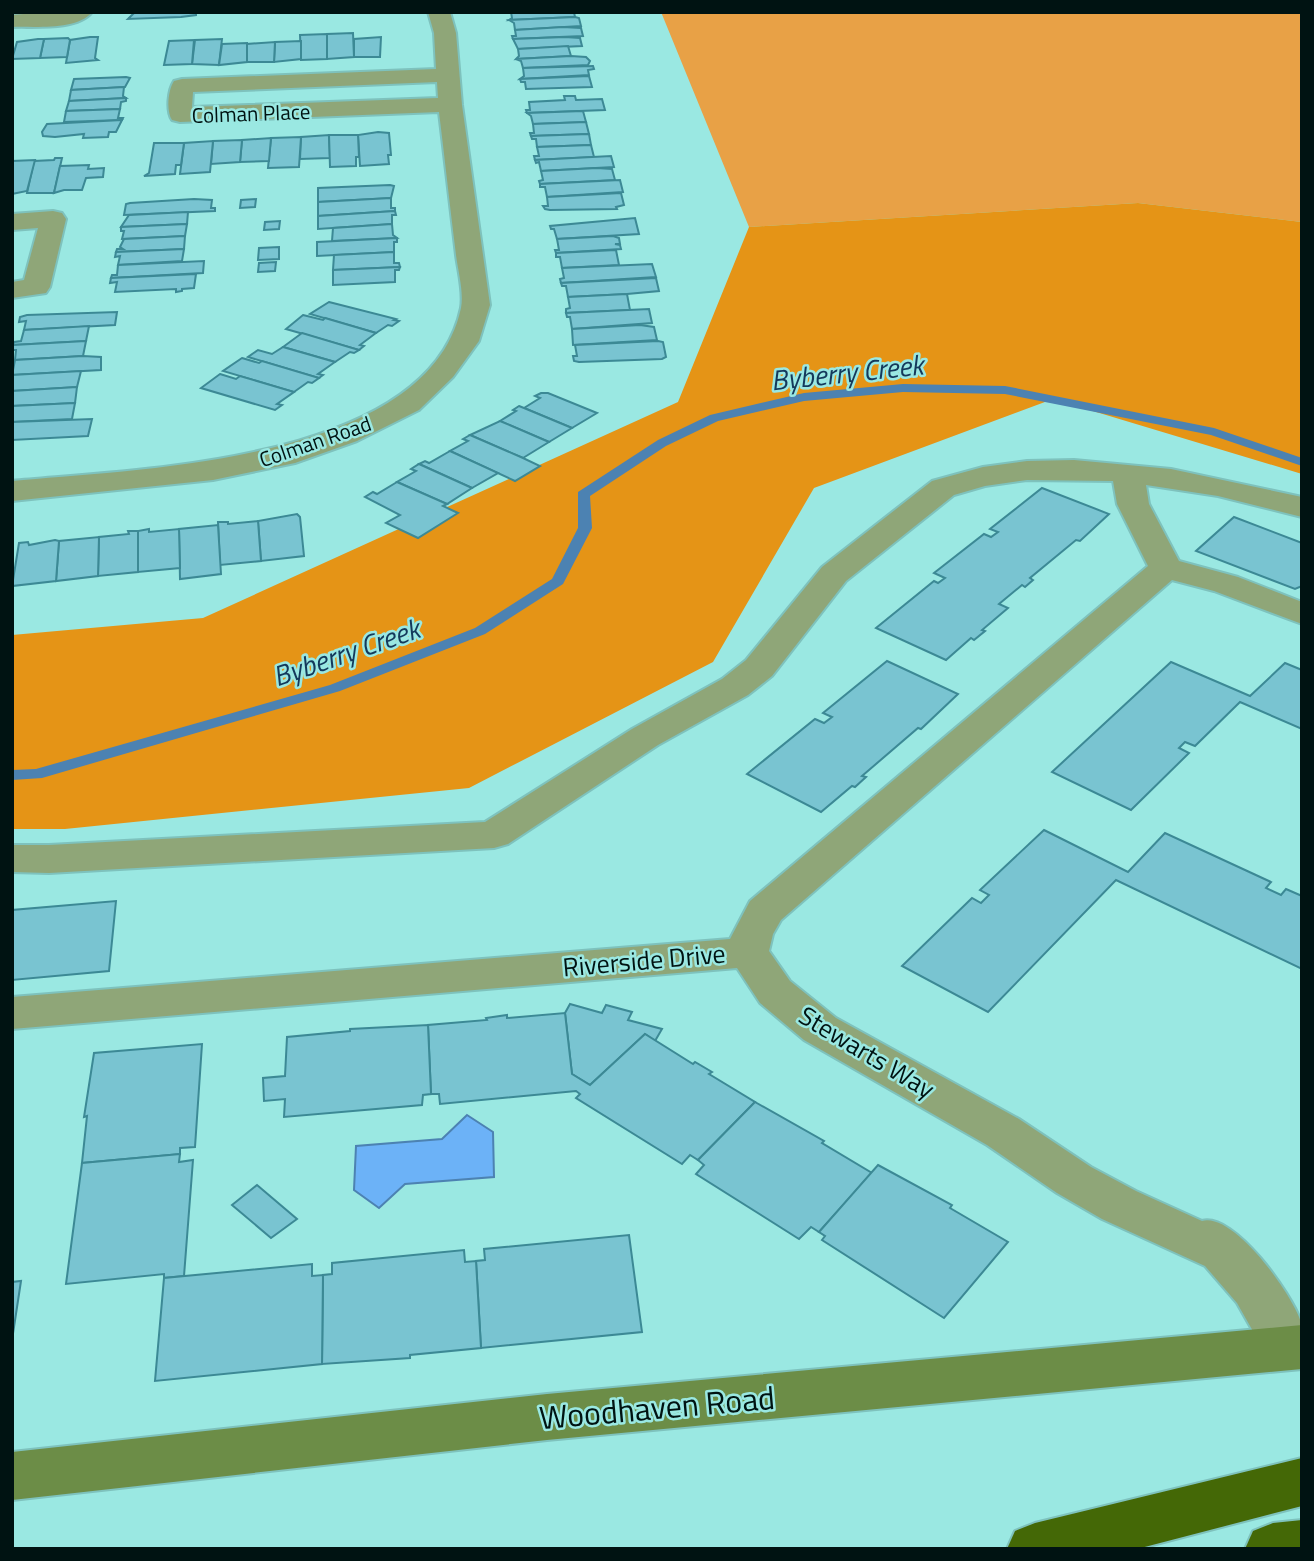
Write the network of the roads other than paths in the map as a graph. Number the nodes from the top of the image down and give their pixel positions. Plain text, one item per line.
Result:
1 (81, 12) edge
2 (439, 12) edge
3 (12, 21) edge
4 (448, 75) junction
5 (450, 106) junction
6 (12, 222) edge
7 (12, 290) edge
8 (1128, 475) junction
9 (12, 491) edge
10 (1302, 507) edge
11 (1166, 568) junction
12 (1302, 614) edge
13 (12, 858) edge
14 (748, 952) junction
15 (12, 1013) edge
16 (1296, 1348) edge
17 (12, 1476) edge
18 (1302, 1482) edge
19 (1302, 1546) edge
20 (1035, 1549) edge
21 (1273, 1549) edge

1 - 3 street
2 - 4 street, Colman Road
4 - 5 street, Colman Road
4 - 5 street, Colman Place
5 - 9 street, Colman Road
6 - 7 street
8 - 10 street
8 - 11 street
8 - 13 street
11 - 12 street
11 - 14 street, Riverside Drive
14 - 15 street, Riverside Drive
14 - 16 street, Stewarts Way
16 - 17 main road, Woodhaven Road
18 - 20 highway
19 - 21 highway

